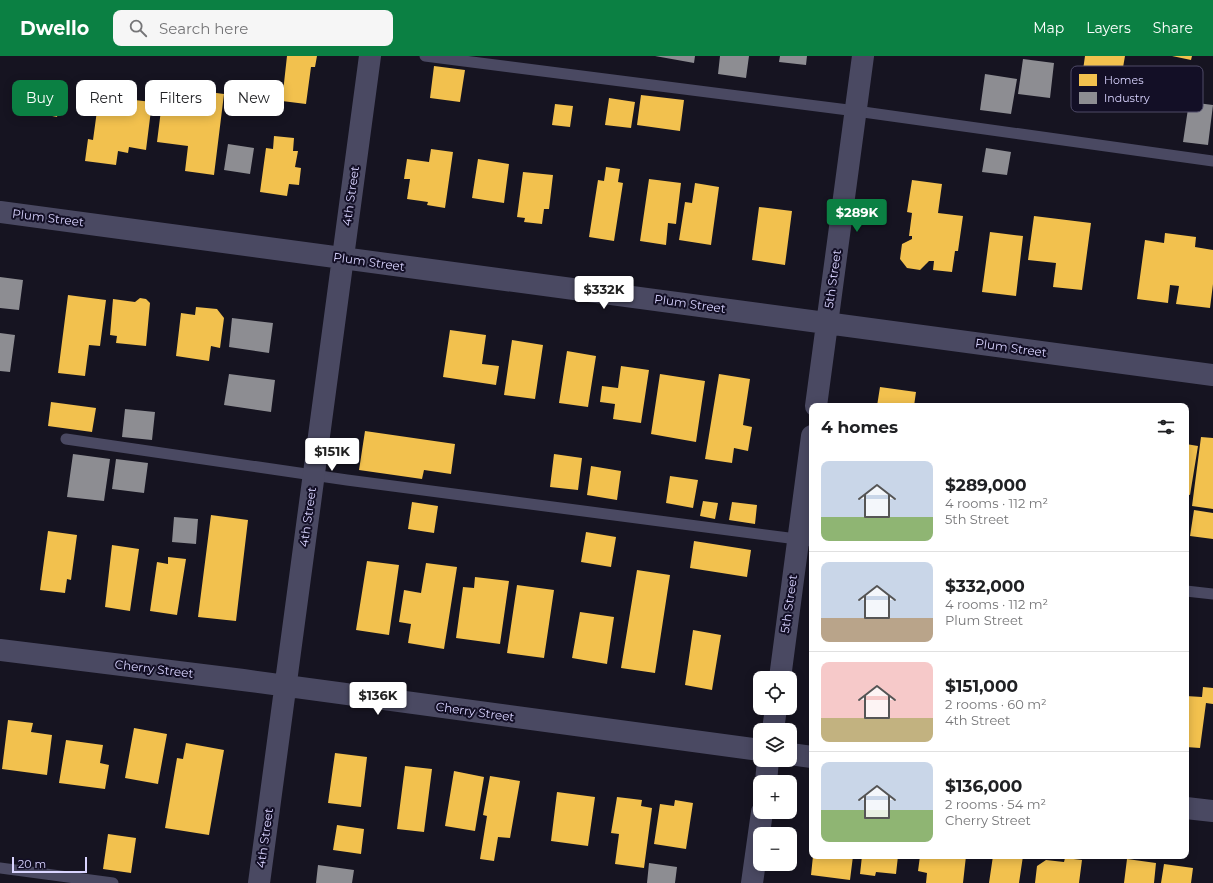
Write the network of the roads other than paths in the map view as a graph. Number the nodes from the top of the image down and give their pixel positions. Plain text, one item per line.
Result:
1 (370, 56) edge
2 (425, 56) edge
3 (863, 56) edge
4 (856, 111) junction
5 (1213, 161) edge
6 (0, 212) edge
7 (343, 258) junction
8 (827, 323) junction
9 (1213, 375) edge
10 (816, 403) edge
11 (66, 439) dead end
12 (314, 475) junction
13 (809, 481) edge
14 (805, 540) edge
15 (1189, 591) edge
16 (1213, 594) edge
17 (0, 650) edge
18 (781, 671) edge
19 (286, 686) junction
20 (753, 749) edge
21 (797, 755) edge
22 (809, 757) edge
23 (1189, 808) edge
24 (1213, 811) edge
25 (761, 819) edge
26 (0, 868) edge
27 (113, 883) edge
28 (259, 883) edge
29 (752, 883) edge

1 - 7 street, 4th Street
2 - 4 lane
3 - 4 street, 5th Street
4 - 5 lane
4 - 8 street, 5th Street
6 - 7 street, Plum Street
7 - 8 street, Plum Street
7 - 12 street, 4th Street
8 - 9 street, Plum Street
8 - 10 street, 5th Street
11 - 12 lane
12 - 14 lane
12 - 19 street, 4th Street
13 - 14 street, 5th Street
14 - 18 street, 5th Street
15 - 16 lane
17 - 19 street, Cherry Street
19 - 20 street, Cherry Street
19 - 28 street, 4th Street
21 - 22 street
23 - 24 street
25 - 29 street
26 - 27 lane

